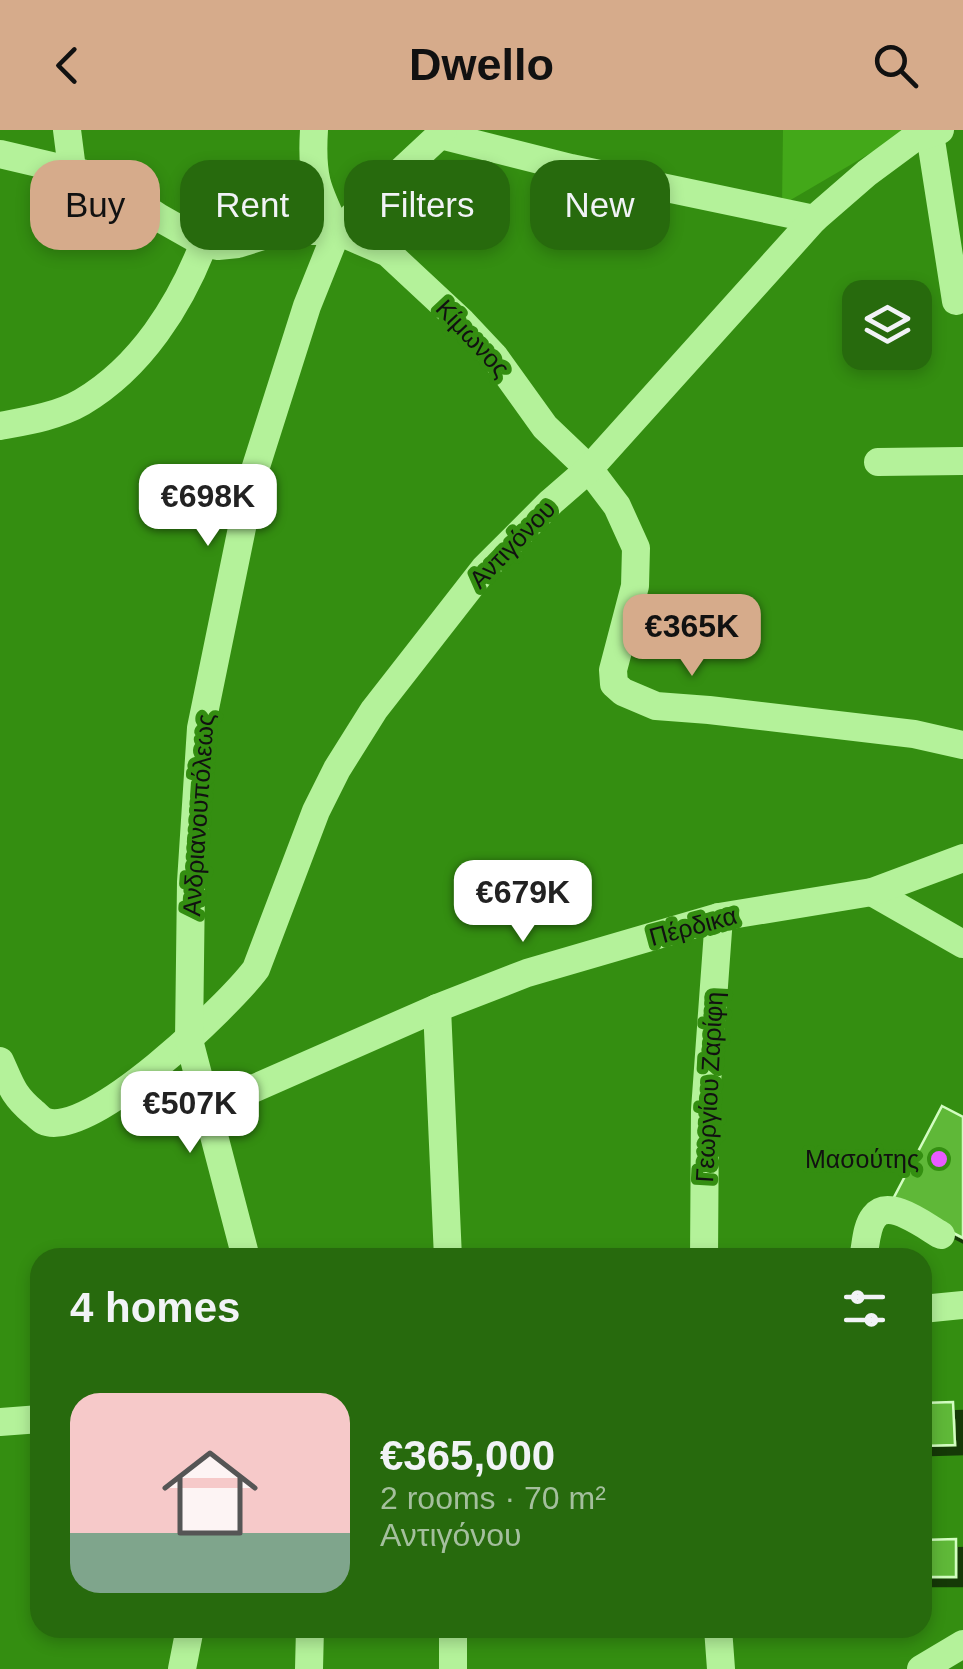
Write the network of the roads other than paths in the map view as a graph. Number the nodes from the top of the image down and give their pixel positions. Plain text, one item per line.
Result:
1 (67, 130) edge
2 (314, 130) edge
3 (935, 132) edge
4 (442, 133) edge
5 (0, 154) edge
6 (71, 160) edge
7 (30, 161) edge
8 (814, 220) junction
9 (324, 232) edge
10 (337, 232) junction
11 (201, 250) edge
12 (956, 301) dead end
13 (0, 426) edge
14 (963, 460) edge
15 (878, 462) dead end
16 (589, 469) junction
17 (963, 745) edge
18 (963, 858) edge
19 (872, 892) junction
20 (718, 917) junction
21 (963, 944) edge
22 (438, 1008) junction
23 (189, 1040) junction
24 (0, 1061) edge
25 (207, 1109) junction
26 (941, 1236) dead end
27 (243, 1248) edge
28 (448, 1248) edge
29 (704, 1248) edge
30 (865, 1248) edge
31 (963, 1305) edge
32 (932, 1308) edge
33 (30, 1420) edge
34 (0, 1422) edge
35 (188, 1638) edge
36 (310, 1638) edge
37 (453, 1638) edge
38 (718, 1638) edge
39 (963, 1644) edge
40 (182, 1669) edge
41 (309, 1669) edge
42 (453, 1669) edge
43 (720, 1669) edge
44 (922, 1669) edge

1 - 6 street
2 - 10 street
3 - 8 street, Αντιγόνου
3 - 12 street
4 - 8 street
4 - 10 street, Ανδριανουπόλεως
5 - 7 street
8 - 16 street, Αντιγόνου
9 - 10 street
10 - 16 street, Κίμωνος
10 - 23 street, Ανδριανουπόλεως
11 - 13 street
14 - 15 street
16 - 17 street, Κίμωνος
16 - 23 street, Αντιγόνου
18 - 19 street, Πέρδικα
19 - 20 street, Πέρδικα
19 - 21 street
20 - 22 street, Πέρδικα
20 - 29 street, Γεωργίου Ζαρίφη
22 - 25 street, Πέρδικα
22 - 28 street
23 - 24 street, Αντιγόνου
23 - 25 street, Ανδριανουπόλεως
25 - 27 street, Ανδριανουπόλεως
26 - 30 street
31 - 32 street
33 - 34 street
35 - 40 street
36 - 41 street
37 - 42 street
38 - 43 street
39 - 44 street

